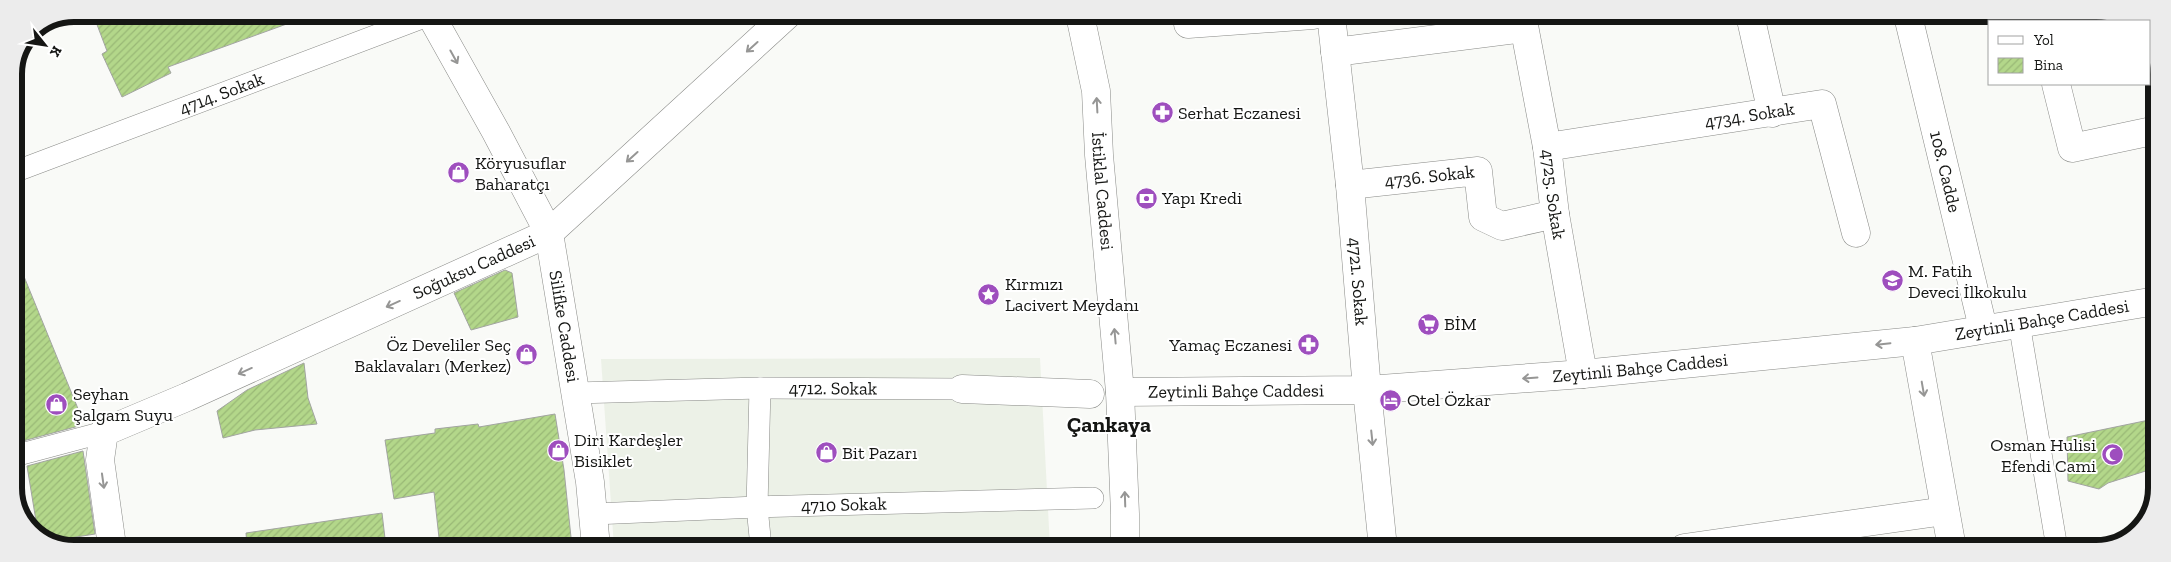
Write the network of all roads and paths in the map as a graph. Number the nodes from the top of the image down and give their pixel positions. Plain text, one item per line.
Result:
1 (410, 22) edge
2 (435, 22) edge
3 (779, 22) edge
4 (1081, 22) edge
5 (1216, 22) edge
6 (1332, 22) edge
7 (1523, 22) edge
8 (1752, 22) edge
9 (1909, 22) edge
10 (1188, 24) dead end
11 (1335, 52) junction
12 (2056, 85) edge
13 (1772, 113) junction
14 (2148, 132) edge
15 (1547, 147) junction
16 (22, 169) edge
17 (1350, 186) junction
18 (1555, 214) junction
19 (549, 233) junction
20 (1856, 233) dead end
21 (2148, 307) edge
22 (2019, 323) junction
23 (1983, 328) junction
24 (1915, 341) junction
25 (1583, 374) junction
26 (760, 388) junction
27 (962, 389) joint
28 (1367, 390) junction
29 (1120, 392) junction
30 (575, 393) junction
31 (1090, 394) dead end
32 (104, 432) junction
33 (23, 454) edge
34 (1093, 498) dead end
35 (757, 507) junction
36 (1945, 511) junction
37 (594, 514) junction
38 (111, 540) edge
39 (596, 540) edge
40 (760, 540) edge
41 (1125, 540) edge
42 (1382, 540) edge
43 (1740, 540) edge
44 (1950, 540) edge
45 (2056, 540) edge

1 - 16 street, 4714. Sokak
2 -> 19 street, Silifke Caddesi
3 -> 19 street, Soğuksu Caddesi
29 -> 4 street, İstiklal Caddesi
5 - 10 street
6 - 11 street, 4721. Sokak
7 - 11 street
7 - 15 street, 4725. Sokak
8 - 13 street
9 - 23 street, 108. Cadde
11 - 17 street, 4721. Sokak
12 - 14 street
13 - 15 street, 4734. Sokak
13 - 20 street, 4734. Sokak
15 - 18 street, 4725. Sokak
17 - 18 street, 4736. Sokak
17 - 28 street, 4721. Sokak
18 - 25 street, 4725. Sokak
19 - 30 street, Silifke Caddesi
19 -> 32 street, Soğuksu Caddesi
21 - 22 street, Zeytinli Bahçe Caddesi
22 - 23 street, Zeytinli Bahçe Caddesi
22 - 45 street
23 - 24 street, Zeytinli Bahçe Caddesi
24 -> 25 street, Zeytinli Bahçe Caddesi
24 -> 36 street
25 -> 28 street, Zeytinli Bahçe Caddesi
26 - 27 street, 4712. Sokak
26 - 30 street, 4712. Sokak
26 - 35 street
27 - 31 street, 4712. Sokak
28 - 29 street, Zeytinli Bahçe Caddesi
28 -> 42 street, 4721. Sokak
41 -> 29 street, İstiklal Caddesi
30 - 37 street, Silifke Caddesi
32 - 33 street
32 -> 38 street
34 - 35 street, 4710 Sokak
35 - 37 street, 4710 Sokak
35 - 40 street
36 - 43 street
36 - 44 street
37 - 39 street, Silifke Caddesi

